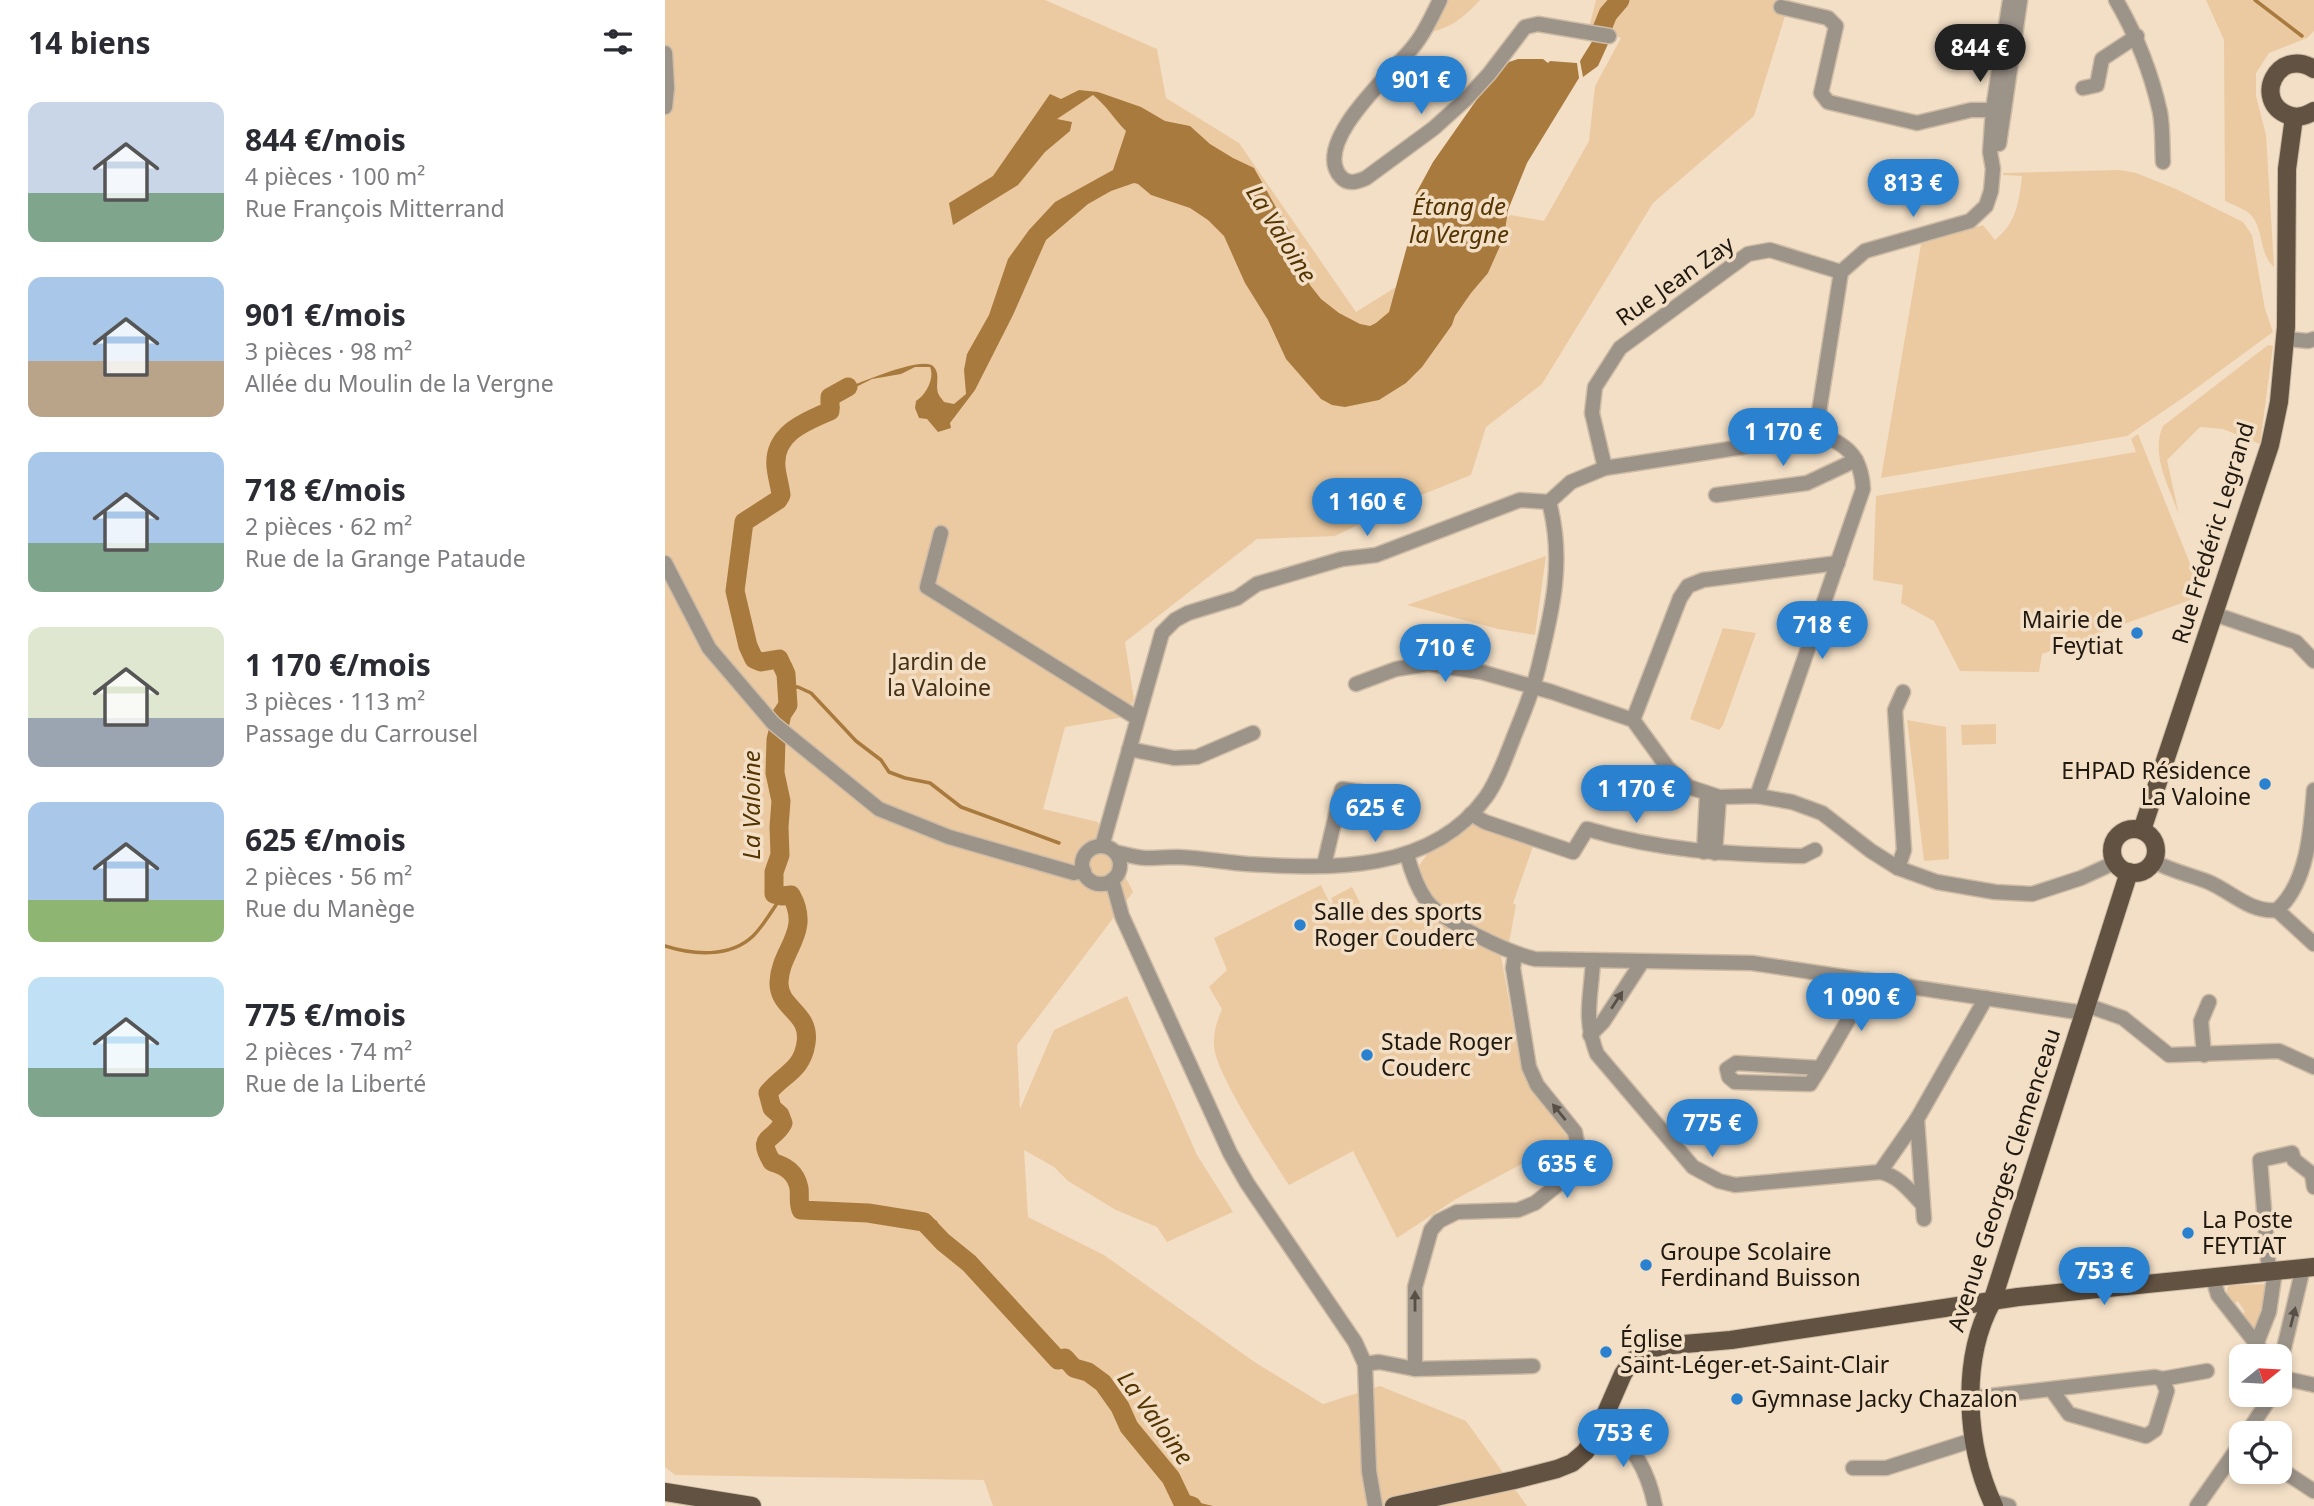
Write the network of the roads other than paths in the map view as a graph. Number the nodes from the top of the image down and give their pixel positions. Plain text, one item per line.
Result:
1 (1440, 0) edge
2 (2010, 0) edge
3 (2020, 0) edge
4 (2116, 0) edge
5 (1781, 7) dead end
6 (1609, 36) dead end
7 (2137, 36) junction
8 (665, 53) edge
9 (2314, 68) edge
10 (2083, 88) dead end
11 (665, 107) edge
12 (1999, 109) junction
13 (2314, 111) edge
14 (2294, 117) junction
15 (2163, 162) dead end
16 (1841, 272) junction
17 (2285, 339) junction
18 (2314, 339) edge
19 (1816, 431) junction
20 (1856, 460) junction
21 (1605, 468) junction
22 (1716, 495) dead end
23 (1549, 502) junction
24 (941, 533) dead end
25 (665, 563) edge
26 (1838, 563) junction
27 (2214, 614) junction
28 (2313, 657) edge
29 (1356, 684) dead end
30 (1534, 686) junction
31 (1903, 692) dead end
32 (1137, 718) junction
33 (1633, 720) junction
34 (1253, 733) dead end
35 (1129, 749) junction
36 (2314, 790) edge
37 (1367, 793) dead end
38 (1713, 796) junction
39 (1757, 796) junction
40 (1472, 814) junction
41 (2142, 830) junction
42 (1815, 850) dead end
43 (1710, 853) junction
44 (1112, 854) junction
45 (1406, 855) junction
46 (2153, 861) junction
47 (1084, 864) junction
48 (1324, 865) junction
49 (2122, 867) junction
50 (1898, 868) junction
51 (1112, 880) junction
52 (1095, 882) junction
53 (2277, 910) junction
54 (1122, 916) junction
55 (2314, 944) edge
56 (1515, 954) junction
57 (1593, 961) junction
58 (1642, 962) junction
59 (1868, 981) junction
60 (1986, 998) junction
61 (2209, 1002) dead end
62 (2085, 1009) junction
63 (1590, 1035) junction
64 (2204, 1055) junction
65 (2314, 1067) edge
66 (1820, 1068) junction
67 (1917, 1119) junction
68 (1880, 1172) junction
69 (2314, 1187) edge
70 (2309, 1268) edge
71 (2272, 1272) junction
72 (2213, 1278) junction
73 (1992, 1302) junction
74 (2256, 1344) edge
75 (2262, 1344) edge
76 (2289, 1344) edge
77 (1365, 1363) junction
78 (1533, 1366) dead end
79 (1415, 1369) junction
80 (2207, 1371) dead end
81 (2162, 1379) junction
82 (2293, 1379) edge
83 (2314, 1385) edge
84 (2051, 1390) junction
85 (1972, 1398) junction
86 (1603, 1423) junction
87 (1973, 1440) junction
88 (2229, 1461) edge
89 (1853, 1468) dead end
90 (2292, 1477) edge
91 (2314, 1491) edge
92 (665, 1492) edge
93 (1999, 1504) edge
94 (752, 1506) edge
95 (1375, 1506) edge
96 (1394, 1506) edge
97 (1655, 1506) edge
98 (2197, 1506) edge

1 - 6 street
2 - 12 street
3 - 12 street
4 - 7 street
5 - 12 street
7 - 10 street
7 - 15 street
8 - 11 street
9 - 14 main road
12 - 16 street
13 - 14 main road
14 - 17 main road, Rue Frédéric Legrand
16 - 19 street
16 - 21 street, Rue Jean Zay
17 - 18 street
17 - 27 main road, Rue Frédéric Legrand
19 - 20 street
19 - 21 street
20 - 22 street
20 - 26 street
21 - 23 street
23 - 30 street
23 - 32 street
24 - 32 street
25 - 47 street
26 - 33 street
26 - 39 street
27 - 28 street
27 - 41 main road, Rue Frédéric Legrand
29 - 30 street
30 - 33 street
30 - 40 street
31 - 50 street
32 - 35 street
33 - 38 street
34 - 35 street
35 - 44 street
36 - 53 street
37 - 48 street
38 - 39 street
38 - 43 street
39 - 50 street
40 - 43 street
40 - 45 street
41 - 46 main road
41 - 49 main road
42 - 43 street
44 - 47 street
44 - 48 street
44 - 51 street
45 - 48 street
45 - 56 street
46 - 49 main road
46 - 53 street
47 - 52 street
49 - 50 street
49 - 62 main road, Avenue Georges Clemenceau
51 - 52 street
51 - 54 street
52 - 54 street
53 - 55 street
54 - 77 street
56 - 57 street
79 -> 56 street
57 - 58 street
57 - 63 street
58 - 59 street
63 -> 58 street
59 - 60 street
59 - 66 street
60 - 62 street
60 - 67 street
61 - 64 street
62 - 64 street
62 - 73 main road, Avenue Georges Clemenceau
63 - 68 street
64 - 65 street
66 - 66 street
67 - 68 street
67 - 68 street
69 - 71 street
70 - 71 main road
76 -> 70 street
71 - 72 main road
71 - 75 street
72 - 73 main road
72 - 74 street
73 - 85 main road, Avenue Georges Clemenceau
73 - 86 main road
77 - 79 street
77 - 95 street
78 - 79 street
80 - 81 street
81 - 84 street
81 - 84 street
82 - 83 street
84 - 85 street
85 - 87 main road, Avenue Georges Clemenceau
86 - 96 main road
86 - 97 street
87 - 89 street
87 - 93 main road, Avenue Georges Clemenceau
88 - 98 street
90 - 91 street
92 - 94 main road

